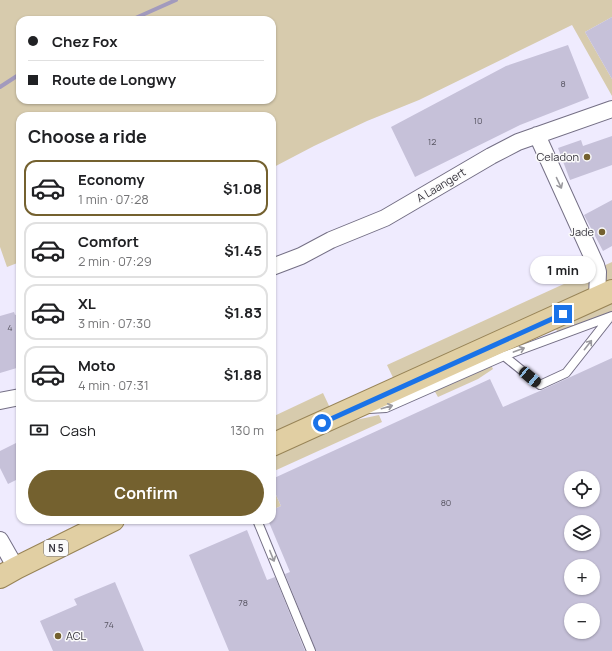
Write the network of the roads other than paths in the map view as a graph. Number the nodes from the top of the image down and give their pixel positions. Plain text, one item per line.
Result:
1 (612, 108) edge
2 (537, 135) junction
3 (276, 265) edge
4 (604, 295) edge
5 (611, 316) edge
6 (504, 356) junction
7 (16, 398) edge
8 (0, 401) edge
9 (348, 411) junction
10 (276, 443) edge
11 (105, 524) edge
12 (259, 524) edge
13 (0, 540) edge
14 (8, 573) edge
15 (311, 651) edge

1 - 2 street, A Laangert
2 - 3 street, A Laangert
2 -> 4 street
4 - 9 main road
6 -> 5 lane
6 -> 5 lane
9 -> 6 lane
7 - 8 street
9 - 10 main road
11 - 14 main road, N 5
12 -> 15 lane
13 - 14 street

